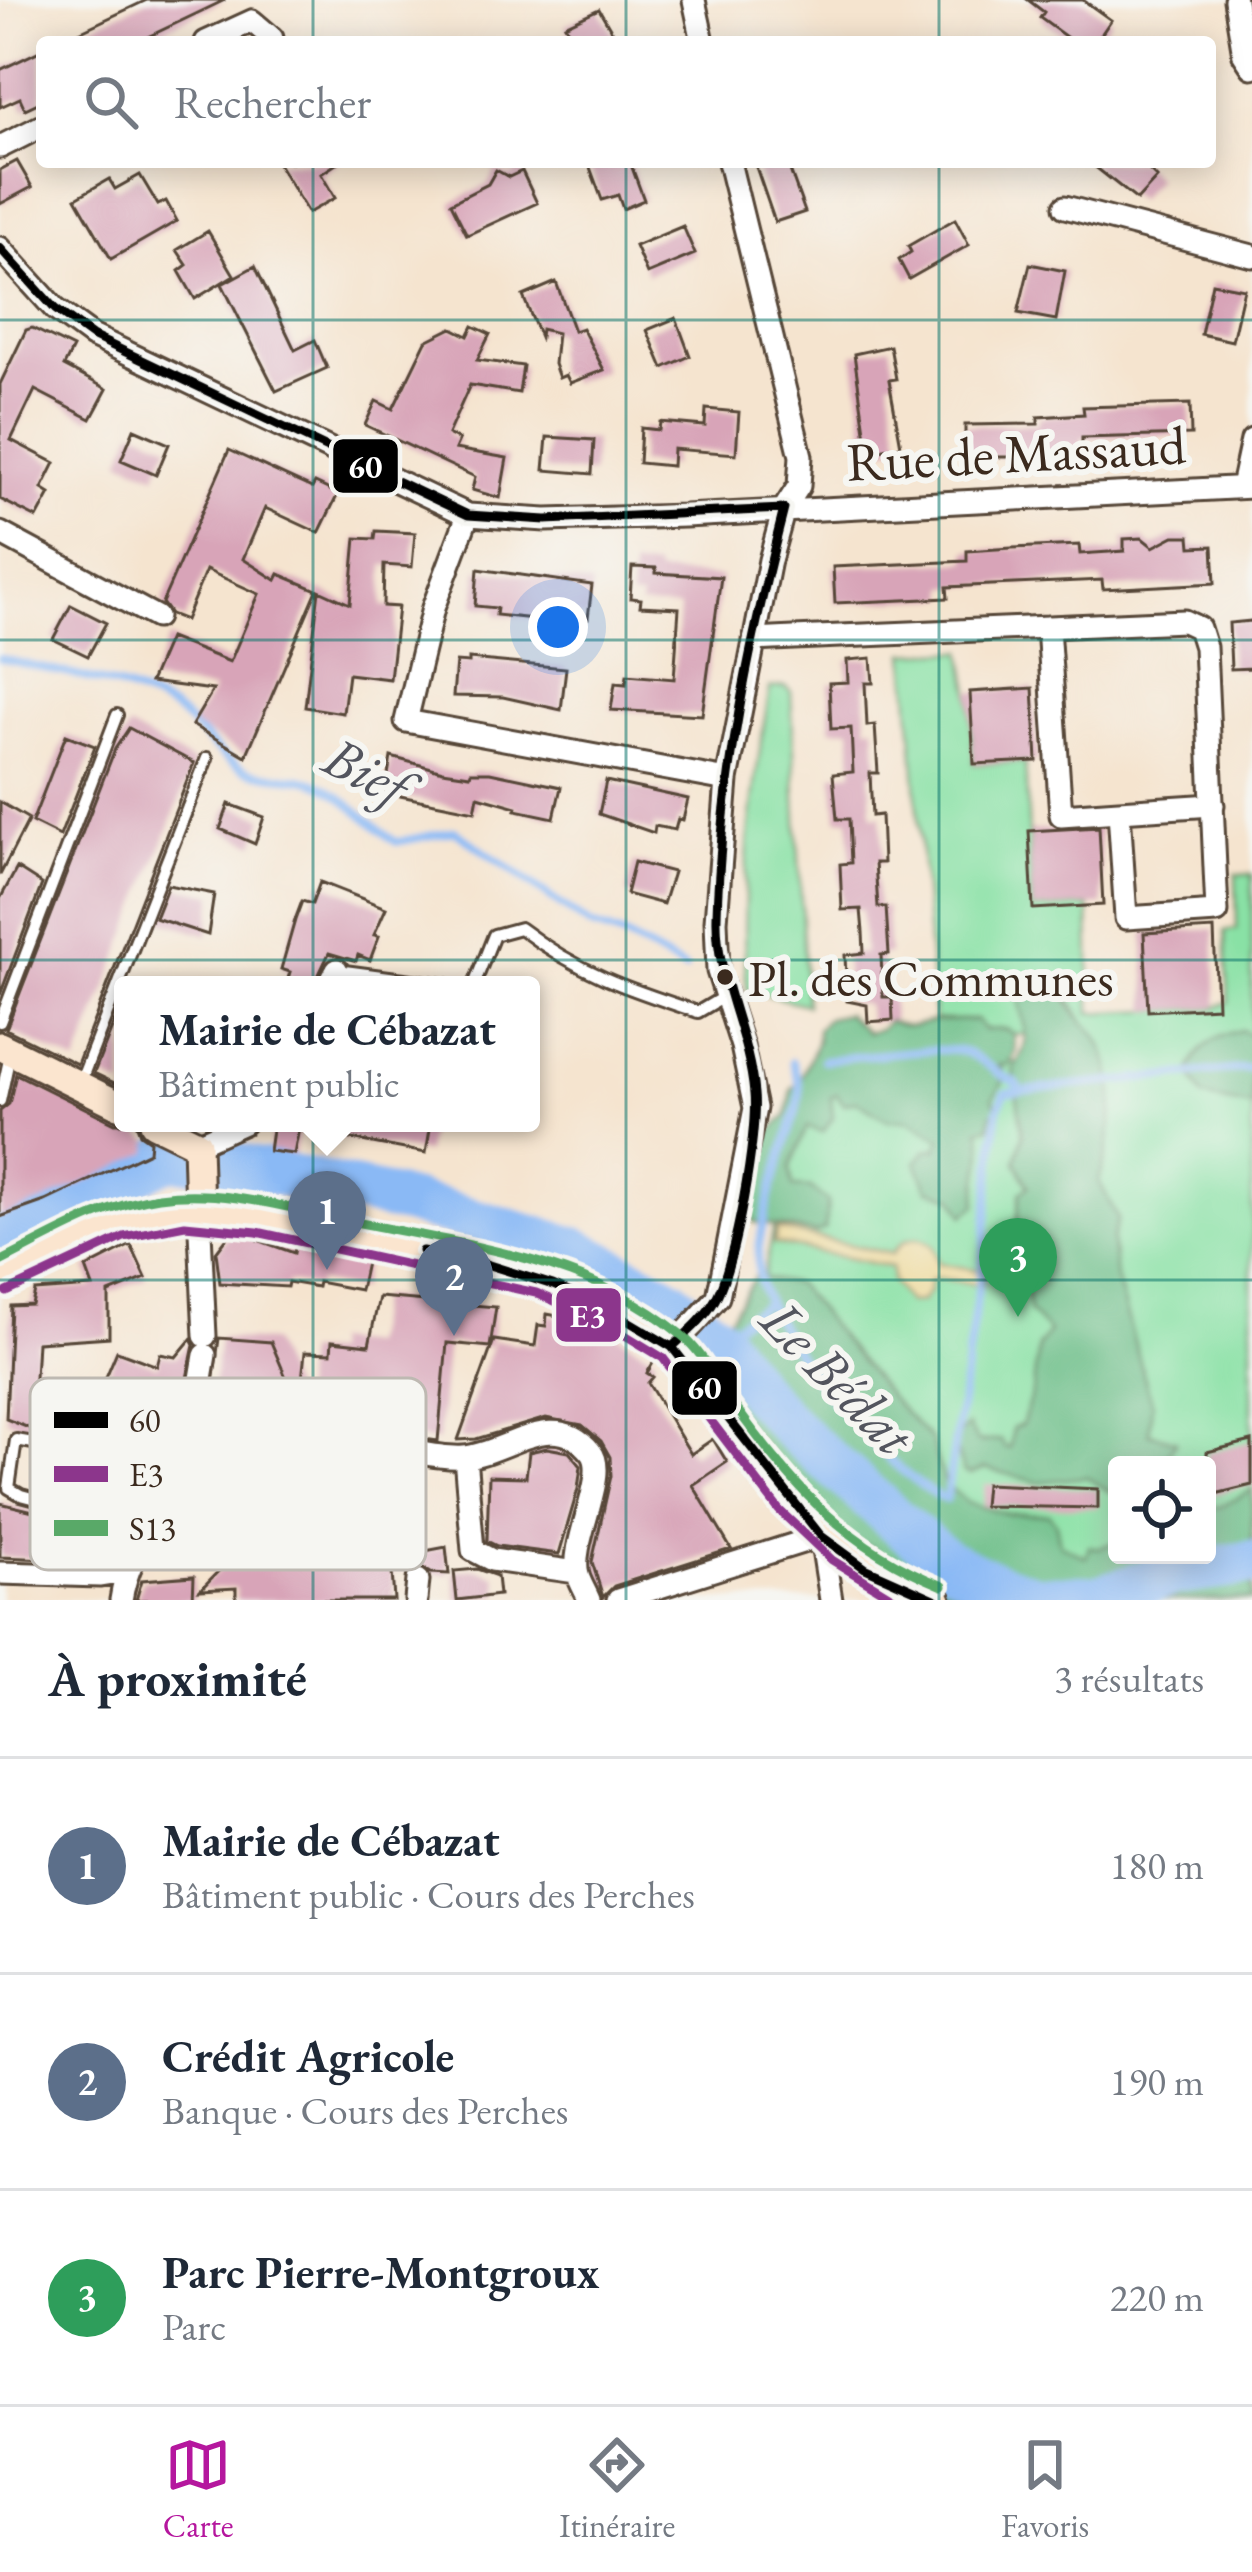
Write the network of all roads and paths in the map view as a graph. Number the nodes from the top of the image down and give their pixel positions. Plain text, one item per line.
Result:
1 (694, 0) edge
2 (1235, 0) edge
3 (219, 36) edge
4 (270, 36) edge
5 (702, 36) edge
6 (1252, 67) edge
7 (36, 129) edge
8 (0, 147) edge
9 (730, 168) edge
10 (1065, 207) dead end
11 (0, 248) edge
12 (1252, 256) edge
13 (1252, 440) edge
14 (1247, 487) edge
15 (784, 508) junction
16 (468, 515) junction
17 (0, 532) edge
18 (156, 616) dead end
19 (1048, 627) junction
20 (754, 640) junction
21 (117, 715) dead end
22 (207, 758) dead end
23 (727, 780) junction
24 (1213, 805) junction
25 (1119, 812) junction
26 (122, 976) edge
27 (478, 976) edge
28 (728, 994) junction
29 (114, 996) edge
30 (0, 1022) edge
31 (5, 1049) edge
32 (79, 1086) junction
33 (0, 1101) edge
34 (114, 1104) edge
35 (172, 1132) edge
36 (223, 1132) edge
37 (196, 1144) junction
38 (199, 1210) junction
39 (0, 1279) edge
40 (679, 1341) junction
41 (200, 1378) edge
42 (30, 1442) edge
43 (426, 1453) edge
44 (465, 1457) junction
45 (30, 1497) edge
46 (821, 1536) junction
47 (125, 1572) joint
48 (576, 1572) junction
49 (0, 1573) edge
50 (909, 1595) edge
51 (121, 1600) edge
52 (590, 1600) edge
53 (618, 1600) edge
54 (831, 1600) edge
55 (937, 1600) edge

1 - 5 street
2 - 6 street
3 - 4 street
7 - 8 street
9 - 15 street
10 - 12 street
11 - 16 street
13 - 14 street
14 - 15 street, Rue de Massaud
15 - 16 street, Rue de Massaud
15 - 20 street
16 - 23 street
17 - 18 street
19 - 20 street
19 - 24 street
19 - 25 street
20 - 23 street
21 - 30 lane
22 - 26 lane
23 - 28 street
24 - 25 street
24 - 25 street
27 - 28 lane
28 - 40 street
29 - 32 lane
31 - 32 street
31 - 33 lane
32 - 34 street
35 - 37 street
36 - 37 street
37 - 38 street
38 - 39 street
38 - 40 street
38 - 41 street
40 - 46 street
42 - 45 lane
43 - 44 street
44 - 48 street
44 - 48 street
46 - 50 street
46 - 53 street
46 - 54 street
47 - 49 street
47 - 51 street
48 - 52 street
50 - 55 street

